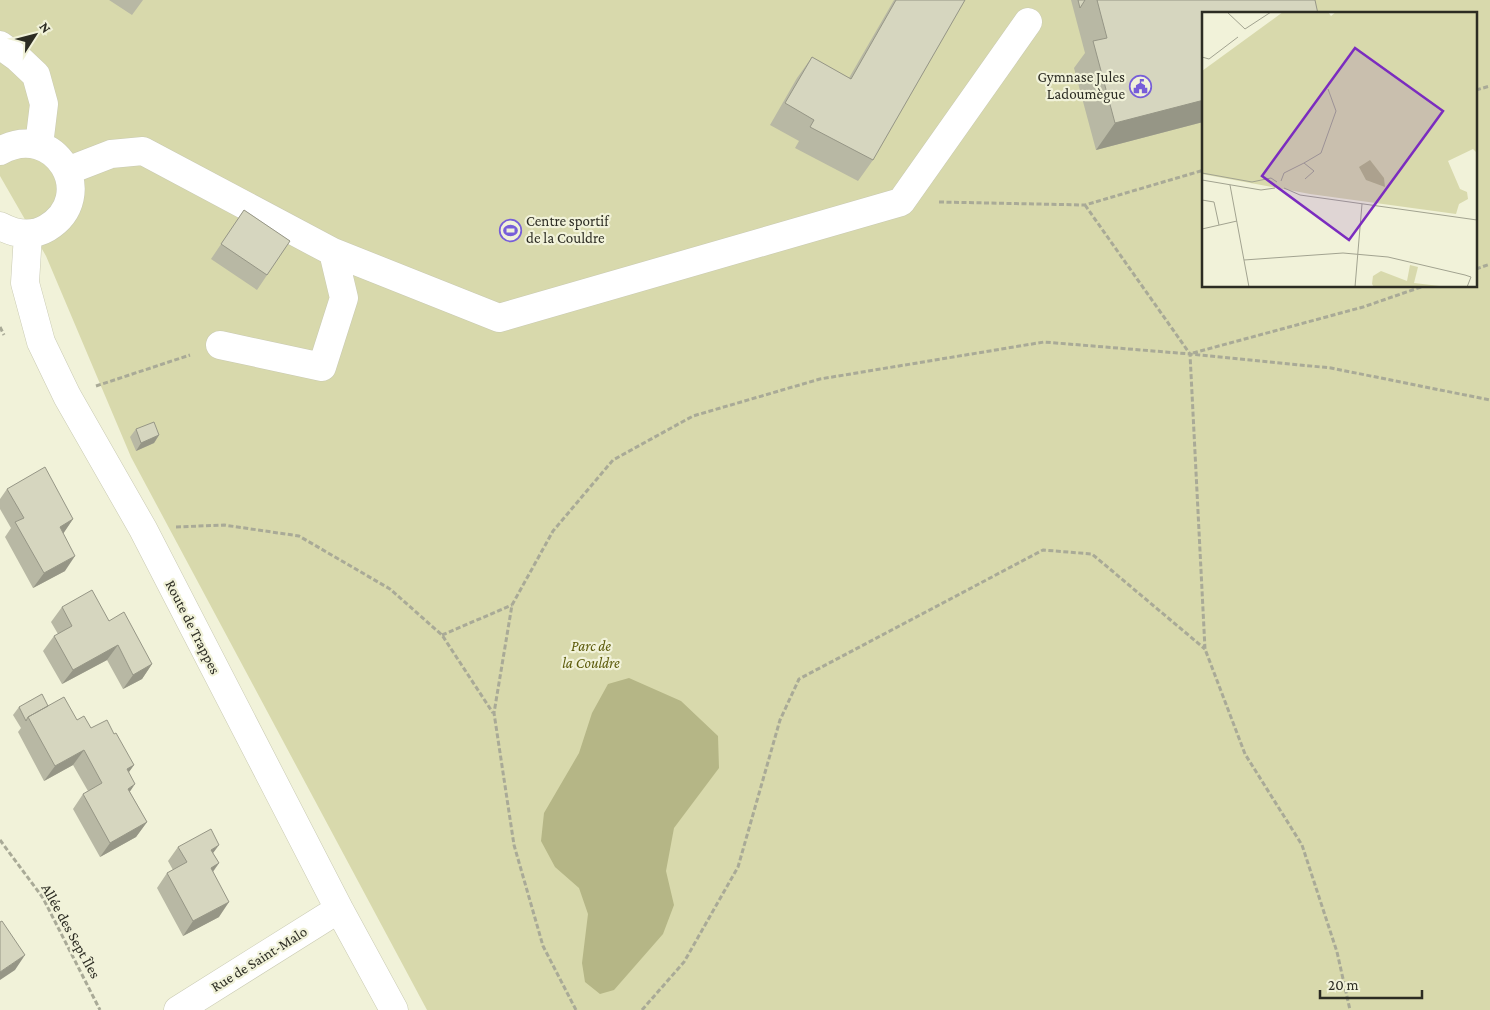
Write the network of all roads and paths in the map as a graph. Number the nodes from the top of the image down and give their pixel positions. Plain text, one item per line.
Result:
1 (1028, 22) dead end
2 (0, 45) edge
3 (39, 145) junction
4 (0, 151) edge
5 (67, 171) junction
6 (1202, 171) edge
7 (901, 202) junction
8 (1085, 205) junction
9 (0, 226) edge
10 (28, 234) junction
11 (333, 252) junction
12 (1490, 264) edge
13 (1478, 268) edge
14 (1418, 288) edge
15 (220, 345) joint
16 (1190, 354) junction
17 (67, 396) junction
18 (1490, 400) edge
19 (143, 529) junction
20 (512, 605) junction
21 (442, 635) junction
22 (1205, 649) junction
23 (494, 713) junction
24 (0, 840) edge
25 (339, 909) junction
26 (100, 1010) edge
27 (178, 1010) edge
28 (394, 1010) edge
29 (576, 1010) edge
30 (642, 1010) edge
31 (1350, 1010) edge

1 - 7 street
2 - 3 street
3 - 4 street
3 - 5 street
5 - 10 street
5 - 11 street
6 - 8 path
7 - 8 path
7 - 11 street
8 - 16 path
9 - 10 street
10 - 17 street, Route de Trappes
11 - 15 street
12 - 13 path
14 - 16 path
15 - 17 path
16 - 18 path
16 - 20 path
16 - 22 path
17 - 19 street, Route de Trappes
19 - 21 path
19 - 25 street, Route de Trappes
20 - 21 path
20 - 23 path
21 - 23 path
22 - 30 path
22 - 31 path
23 - 29 path
24 - 26 path, Allée des Sept Îles
25 - 27 street, Rue de Saint-Malo
25 - 28 street, Route de Trappes

